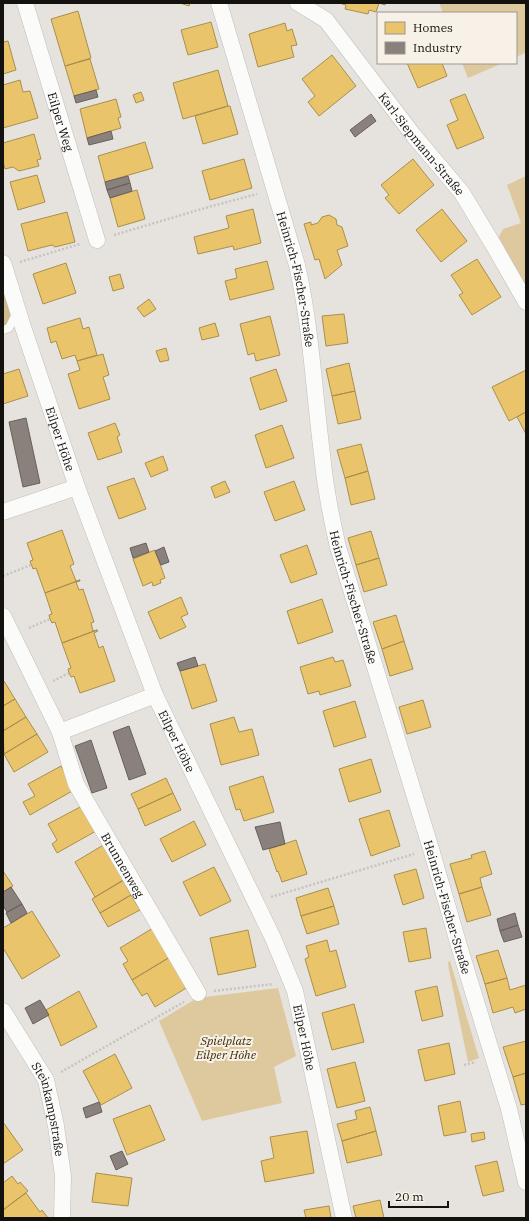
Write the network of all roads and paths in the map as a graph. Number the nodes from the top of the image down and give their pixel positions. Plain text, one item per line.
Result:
1 (25, 3) edge
2 (219, 3) edge
3 (298, 3) edge
4 (275, 189) junction
5 (97, 240) junction
6 (3, 265) edge
7 (526, 302) edge
8 (18, 310) junction
9 (3, 330) edge
10 (77, 487) junction
11 (3, 512) edge
12 (31, 565) dead end
13 (3, 576) edge
14 (3, 616) edge
15 (50, 619) dead end
16 (12, 635) junction
17 (155, 695) junction
18 (60, 732) junction
19 (420, 852) dead end
20 (256, 902) junction
21 (291, 982) junction
22 (198, 993) junction
23 (3, 1011) edge
24 (46, 1080) junction
25 (526, 1182) edge
26 (62, 1218) edge
27 (344, 1218) edge

1 - 5 street, Eilper Weg
2 - 4 street, Heinrich-Fischer-Straße
3 - 7 street, Karl-Siepmann-Straße
4 - 5 path
4 - 25 street, Heinrich-Fischer-Straße
5 - 6 path
6 - 8 street, Eilper Höhe
8 - 9 lane
8 - 10 street, Eilper Höhe
10 - 11 street
10 - 17 street, Eilper Höhe
12 - 13 path
14 - 16 street, Brunnenweg
15 - 16 path
16 - 18 street, Brunnenweg
17 - 18 street
17 - 20 street, Eilper Höhe
18 - 22 street, Brunnenweg
19 - 20 path
20 - 21 street, Eilper Höhe
21 - 22 path
21 - 27 street, Eilper Höhe
22 - 24 path
23 - 24 street, Steinkampstraße
24 - 26 street, Steinkampstraße

